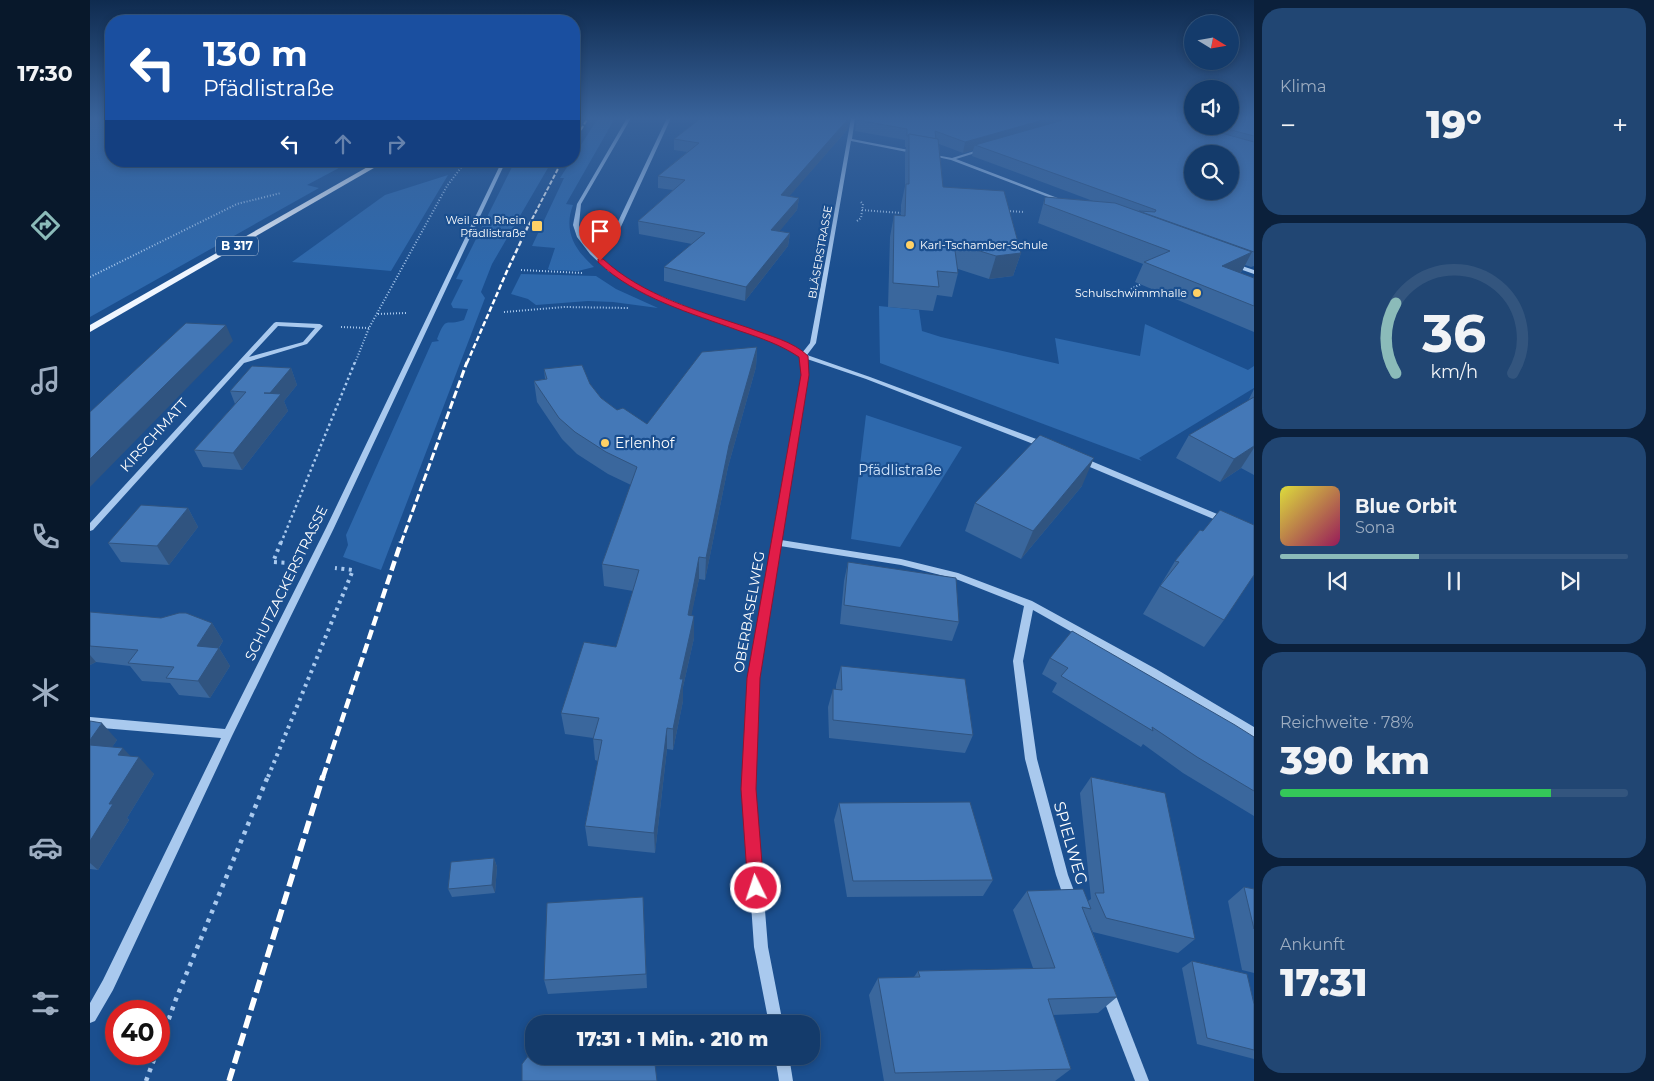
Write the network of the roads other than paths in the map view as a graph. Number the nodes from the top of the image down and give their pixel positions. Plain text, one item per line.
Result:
1 (370, 168) edge
2 (500, 168) edge
3 (600, 168) edge
4 (645, 168) edge
5 (845, 168) edge
6 (977, 168) edge
7 (1071, 204) edge
8 (592, 253) junction
9 (1227, 262) edge
10 (1254, 272) edge
11 (90, 329) edge
12 (804, 356) junction
13 (241, 362) junction
14 (1052, 448) edge
15 (1070, 456) edge
16 (1236, 525) edge
17 (90, 528) edge
18 (777, 542) junction
19 (312, 565) joint
20 (1029, 604) junction
21 (90, 722) edge
22 (1254, 733) edge
23 (228, 734) junction
24 (1076, 911) edge
25 (1104, 982) edge
26 (774, 1015) edge
27 (90, 1016) edge
28 (783, 1065) edge
29 (786, 1081) edge
30 (1142, 1081) edge

1 - 11 main road, B 317
2 - 19 street, SCHUTZACKERSTRASSE
3 - 8 street
4 - 8 street
5 - 12 street, BLÄSERSTRASSE
6 - 7 street
8 - 12 street
9 - 10 street
12 - 14 street
12 - 18 street, OBERBASELWEG
13 - 13 street, KIRSCHMATT
13 - 17 street, KIRSCHMATT
15 - 16 street
18 - 20 street
18 - 26 street, OBERBASELWEG
19 - 23 street, SCHUTZACKERSTRASSE
20 - 22 street
20 - 24 street, SPIELWEG
21 - 23 street
23 - 27 street, SCHUTZACKERSTRASSE
25 - 30 street
28 - 29 street

